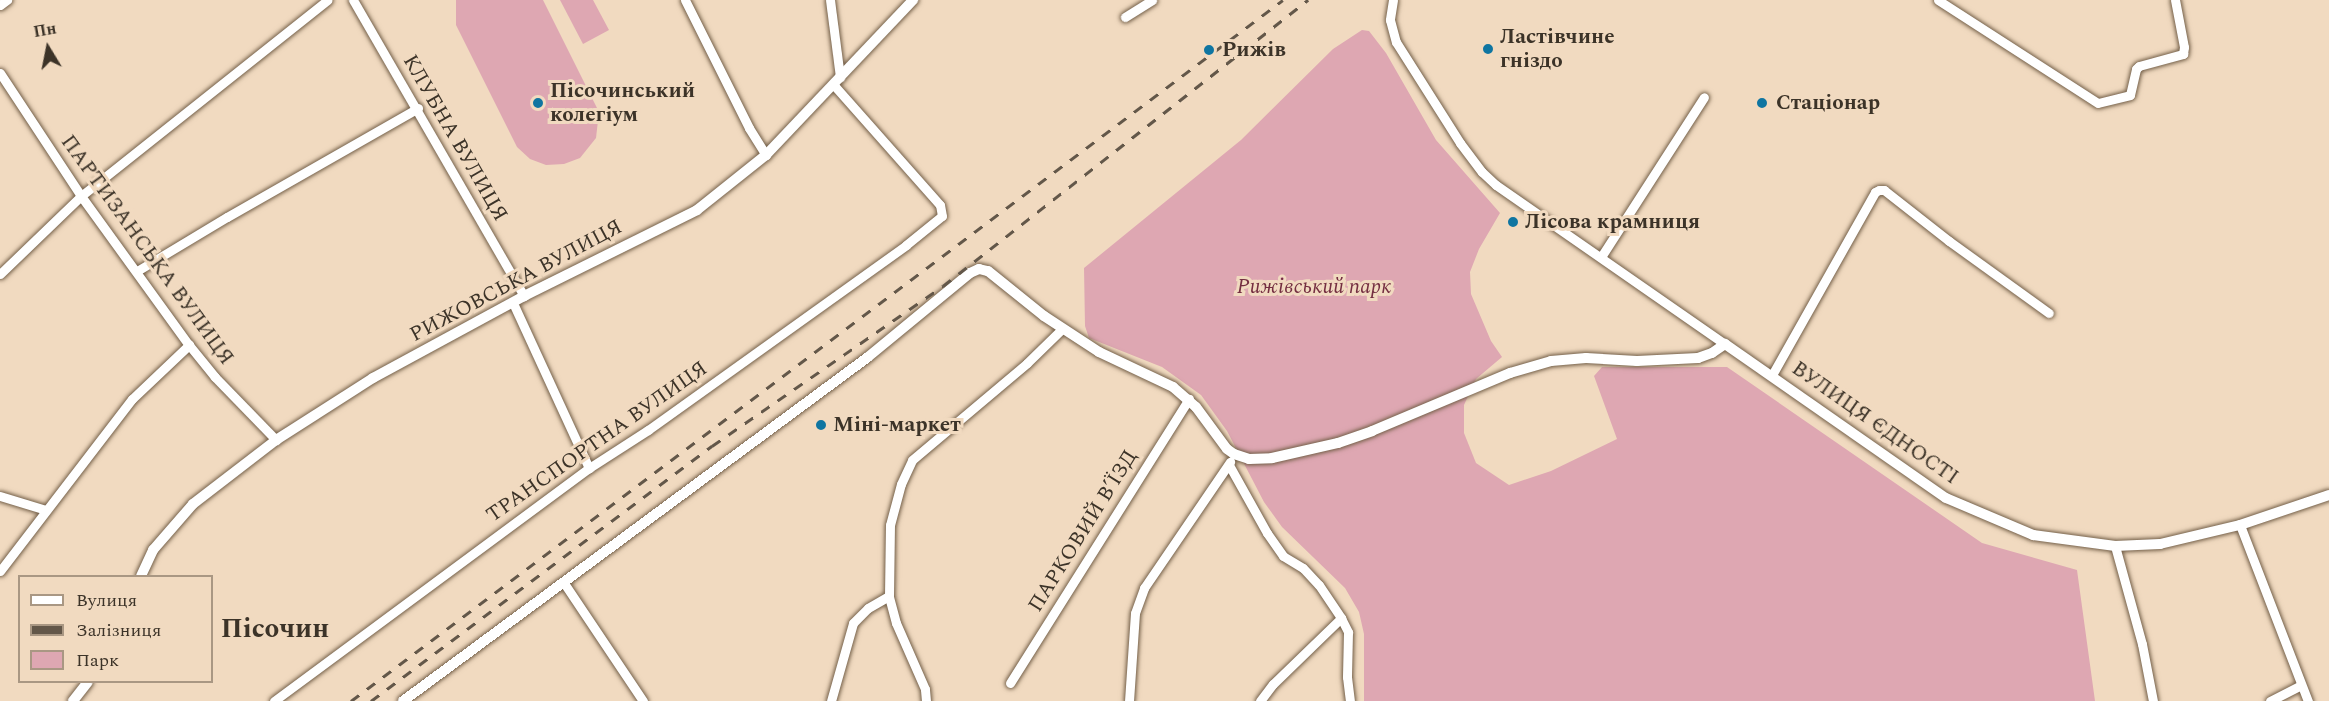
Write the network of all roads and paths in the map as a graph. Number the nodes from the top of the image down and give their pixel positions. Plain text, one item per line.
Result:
1 (7, 0) edge
2 (327, 0) edge
3 (353, 0) edge
4 (685, 0) edge
5 (830, 0) edge
6 (913, 0) edge
7 (1152, 0) edge
8 (1393, 0) edge
9 (1938, 0) edge
10 (2175, 0) edge
11 (0, 5) edge
12 (903, 5) edge
13 (1125, 17) dead end
14 (0, 73) edge
15 (837, 81) junction
16 (1704, 97) dead end
17 (418, 108) junction
18 (766, 155) junction
19 (81, 196) junction
20 (1601, 257) junction
21 (137, 271) junction
22 (0, 274) edge
23 (524, 296) junction
24 (513, 303) junction
25 (2049, 313) dead end
26 (1062, 329) junction
27 (1725, 344) junction
28 (189, 345) junction
29 (1772, 375) junction
30 (1188, 399) junction
31 (276, 440) junction
32 (1234, 454) junction
33 (1229, 465) junction
34 (589, 468) junction
35 (2329, 495) edge
36 (0, 496) edge
37 (46, 510) junction
38 (2240, 525) junction
39 (2115, 546) junction
40 (0, 571) edge
41 (141, 575) edge
42 (564, 583) junction
43 (889, 596) junction
44 (1341, 618) junction
45 (86, 683) edge
46 (1010, 683) dead end
47 (2300, 686) junction
48 (2308, 700) edge
49 (73, 701) edge
50 (274, 701) edge
51 (403, 701) edge
52 (643, 701) edge
53 (831, 701) edge
54 (926, 701) edge
55 (1129, 701) edge
56 (1260, 701) edge
57 (1350, 701) edge
58 (2154, 701) edge
59 (2270, 701) edge

1 - 11 street
2 - 19 street
3 - 17 street, КЛУБНА ВУЛИЦЯ
4 - 18 street
5 - 15 street
6 - 12 street, РИЖОВСЬКА ВУЛИЦЯ
7 - 13 street
8 - 20 street, ВУЛИЦЯ ЄДНОСТІ
9 - 10 street
12 - 15 street, РИЖОВСЬКА ВУЛИЦЯ
14 - 19 street, ПАРТИЗАНСЬКА ВУЛИЦЯ
15 - 18 street, РИЖОВСЬКА ВУЛИЦЯ
15 - 34 street, ТРАНСПОРТНА ВУЛИЦЯ
16 - 20 street
17 - 21 street
17 - 23 street, КЛУБНА ВУЛИЦЯ
18 - 23 street, РИЖОВСЬКА ВУЛИЦЯ
19 - 21 street, ПАРТИЗАНСЬКА ВУЛИЦЯ
19 - 22 street
20 - 27 street, ВУЛИЦЯ ЄДНОСТІ
21 - 28 street, ПАРТИЗАНСЬКА ВУЛИЦЯ
23 - 24 street, РИЖОВСЬКА ВУЛИЦЯ
24 - 31 street, РИЖОВСЬКА ВУЛИЦЯ
24 - 34 street
25 - 29 street
26 - 30 street
26 - 42 street
26 - 43 street
27 - 29 street, ВУЛИЦЯ ЄДНОСТІ
27 - 32 street
28 - 31 street, ПАРТИЗАНСЬКА ВУЛИЦЯ
28 - 37 street
29 - 39 street, ВУЛИЦЯ ЄДНОСТІ
30 - 32 street
30 - 46 street, ПАРКОВИЙ В’ЇЗД
31 - 41 street, РИЖОВСЬКА ВУЛИЦЯ
32 - 33 street
33 - 44 street
33 - 55 street
34 - 50 street, ТРАНСПОРТНА ВУЛИЦЯ
35 - 38 street, ВУЛИЦЯ ЄДНОСТІ
36 - 37 street
37 - 40 street
38 - 39 street, ВУЛИЦЯ ЄДНОСТІ
38 - 47 street
39 - 58 street
42 - 51 street
42 - 52 street
43 - 53 street
43 - 54 street
44 - 56 street
44 - 57 street
45 - 49 street
47 - 48 street
47 - 59 street

